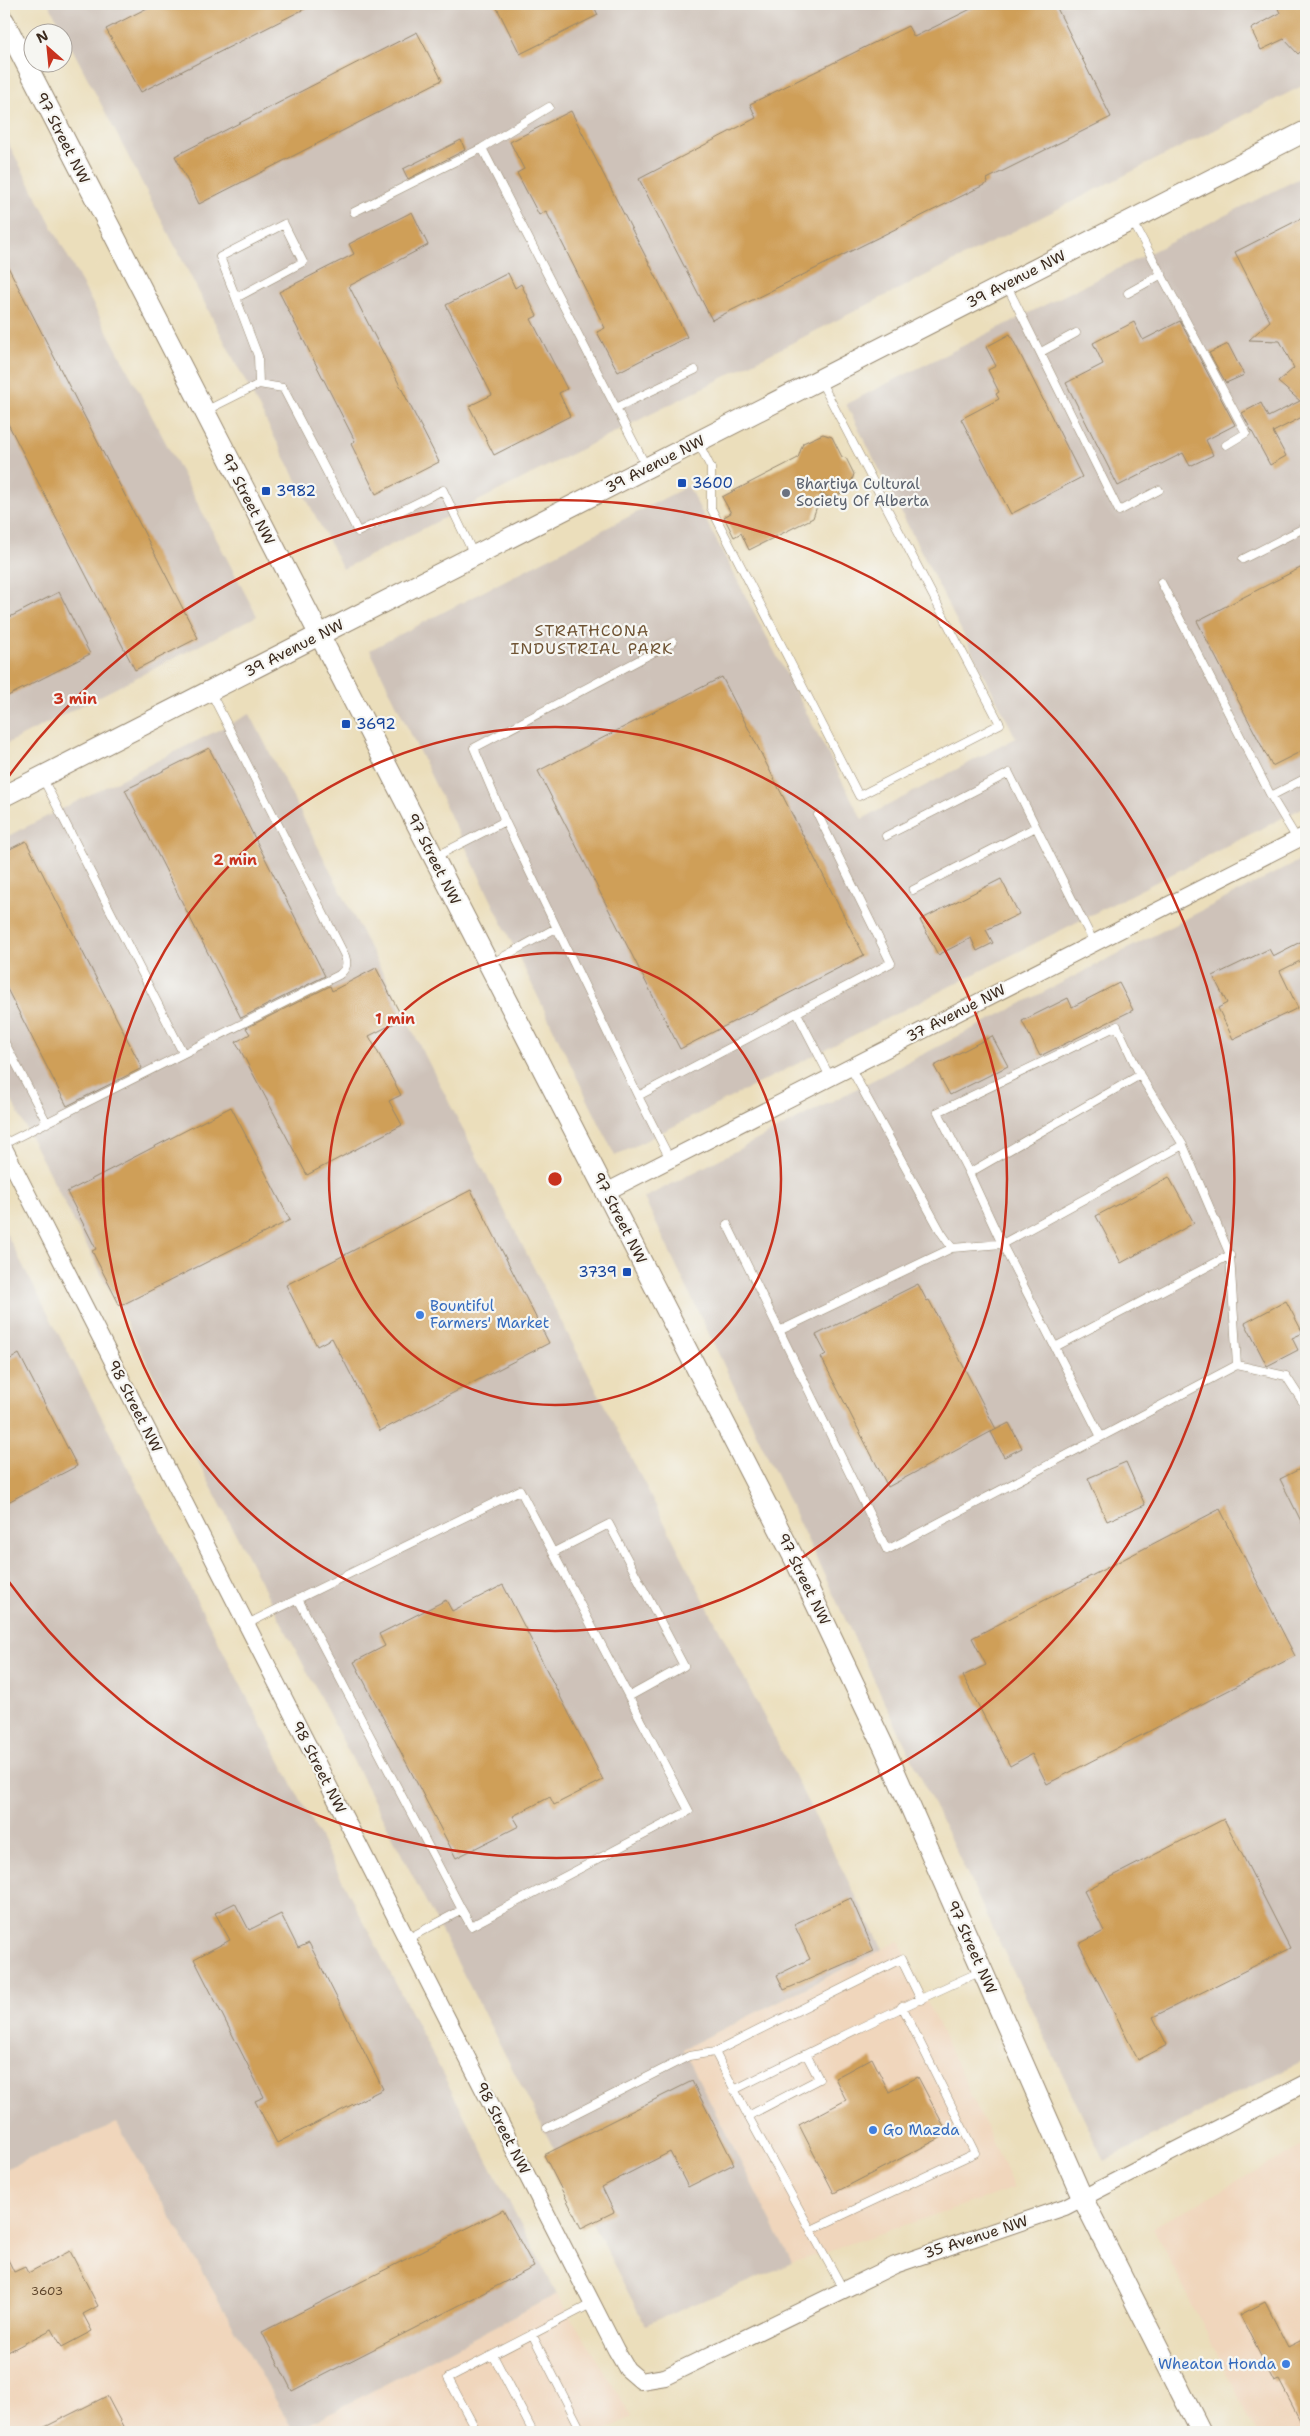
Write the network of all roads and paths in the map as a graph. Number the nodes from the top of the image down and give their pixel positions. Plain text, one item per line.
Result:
1 (4, 22) edge
2 (549, 107) dead end
3 (1306, 131) edge
4 (482, 148) junction
5 (354, 212) dead end
6 (1132, 220) junction
7 (1162, 274) junction
8 (1006, 284) junction
9 (1128, 293) dead end
10 (236, 298) junction
11 (1076, 333) dead end
12 (1041, 352) junction
13 (695, 370) dead end
14 (820, 380) junction
15 (259, 384) junction
16 (616, 408) junction
17 (204, 412) junction
18 (698, 442) junction
19 (1226, 445) dead end
20 (647, 468) junction
21 (1159, 490) dead end
22 (1306, 532) edge
23 (474, 556) junction
24 (1243, 559) dead end
25 (1162, 582) dead end
26 (318, 636) junction
27 (673, 642) dead end
28 (210, 691) junction
29 (42, 777) junction
30 (1306, 778) edge
31 (4, 796) edge
32 (1271, 796) junction
33 (818, 815) dead end
34 (505, 821) junction
35 (1036, 827) junction
36 (886, 836) dead end
37 (1302, 837) edge
38 (433, 858) junction
39 (913, 890) dead end
40 (556, 928) junction
41 (1094, 943) junction
42 (488, 964) junction
43 (797, 1013) junction
44 (4, 1041) edge
45 (183, 1053) junction
46 (850, 1067) junction
47 (1140, 1075) junction
48 (830, 1078) junction
49 (638, 1096) junction
50 (47, 1122) junction
51 (4, 1144) edge
52 (1184, 1145) junction
53 (4, 1148) edge
54 (670, 1159) junction
55 (969, 1173) junction
56 (606, 1192) junction
57 (727, 1224) dead end
58 (1002, 1244) junction
59 (952, 1248) junction
60 (1230, 1255) junction
61 (779, 1331) junction
62 (1055, 1347) junction
63 (1238, 1365) junction
64 (1306, 1407) edge
65 (1101, 1437) junction
66 (554, 1552) junction
67 (298, 1600) junction
68 (247, 1624) junction
69 (630, 1696) junction
70 (462, 1910) junction
71 (407, 1939) junction
72 (982, 1971) junction
73 (921, 2000) junction
74 (902, 2006) junction
75 (714, 2052) junction
76 (806, 2054) junction
77 (1306, 2083) edge
78 (734, 2090) junction
79 (748, 2116) junction
80 (547, 2128) dead end
81 (1083, 2198) junction
82 (811, 2230) junction
83 (843, 2289) junction
84 (593, 2303) junction
85 (532, 2334) junction
86 (493, 2355) junction
87 (641, 2380) joint
88 (477, 2432) edge
89 (533, 2432) edge
90 (582, 2432) edge
91 (1201, 2432) edge

1 - 17 street, 97 Street NW
2 - 4 lane
3 - 6 street, 39 Avenue NW
4 - 5 lane
4 - 16 lane
6 - 7 lane
6 - 8 street, 39 Avenue NW
7 - 9 lane
7 - 19 lane
8 - 12 lane
8 - 14 street, 39 Avenue NW
10 - 10 lane
10 - 15 lane
11 - 12 lane
12 - 21 lane
13 - 16 lane
14 - 18 street, 39 Avenue NW
14 - 18 lane
15 - 17 lane
15 - 23 lane
16 - 20 lane
17 - 26 street, 97 Street NW
18 - 20 street, 39 Avenue NW
20 - 23 street, 39 Avenue NW
22 - 24 lane
23 - 26 street, 39 Avenue NW
25 - 32 lane
26 - 28 street, 39 Avenue NW
26 - 38 street, 97 Street NW
27 - 34 lane
28 - 29 street, 39 Avenue NW
28 - 45 lane
29 - 31 street, 39 Avenue NW
29 - 45 lane
30 - 32 lane
32 - 37 lane
33 - 43 lane
34 - 38 lane
34 - 40 lane
35 - 36 lane
35 - 39 lane
35 - 41 lane
37 - 41 street, 37 Avenue NW
38 - 42 street, 97 Street NW
40 - 42 lane
40 - 49 lane
41 - 46 street, 37 Avenue NW
42 - 56 street, 97 Street NW
43 - 48 lane
43 - 49 lane
44 - 50 lane
45 - 50 lane
46 - 48 street, 37 Avenue NW
46 - 59 lane
47 - 52 lane
47 - 55 lane
47 - 55 lane
48 - 54 street, 37 Avenue NW
49 - 54 lane
50 - 51 lane
52 - 58 lane
52 - 60 lane
53 - 68 street, 98 Street NW
54 - 56 street, 37 Avenue NW
55 - 58 lane
56 - 72 street, 97 Street NW
57 - 61 lane
58 - 59 lane
58 - 62 lane
59 - 61 lane
60 - 62 lane
60 - 63 lane
61 - 65 lane
62 - 65 lane
63 - 64 lane
63 - 65 lane
66 - 67 lane
66 - 69 lane
66 - 69 lane
67 - 68 lane
67 - 70 lane
68 - 71 street, 98 Street NW
69 - 70 lane
70 - 71 lane
71 - 84 street, 98 Street NW
72 - 73 lane
72 - 81 street, 97 Street NW
73 - 74 lane
73 - 75 lane
74 - 76 lane
74 - 82 lane
75 - 78 lane
75 - 80 lane
76 - 78 lane
76 - 79 lane
77 - 81 street, 35 Avenue NW
78 - 79 lane
79 - 82 lane
81 - 83 street, 35 Avenue NW
81 - 91 street, 97 Street NW
82 - 83 lane
83 - 87 street, 35 Avenue NW
84 - 85 lane
84 - 87 street, 98 Street NW
85 - 86 lane
85 - 90 lane
86 - 88 lane
86 - 89 lane

